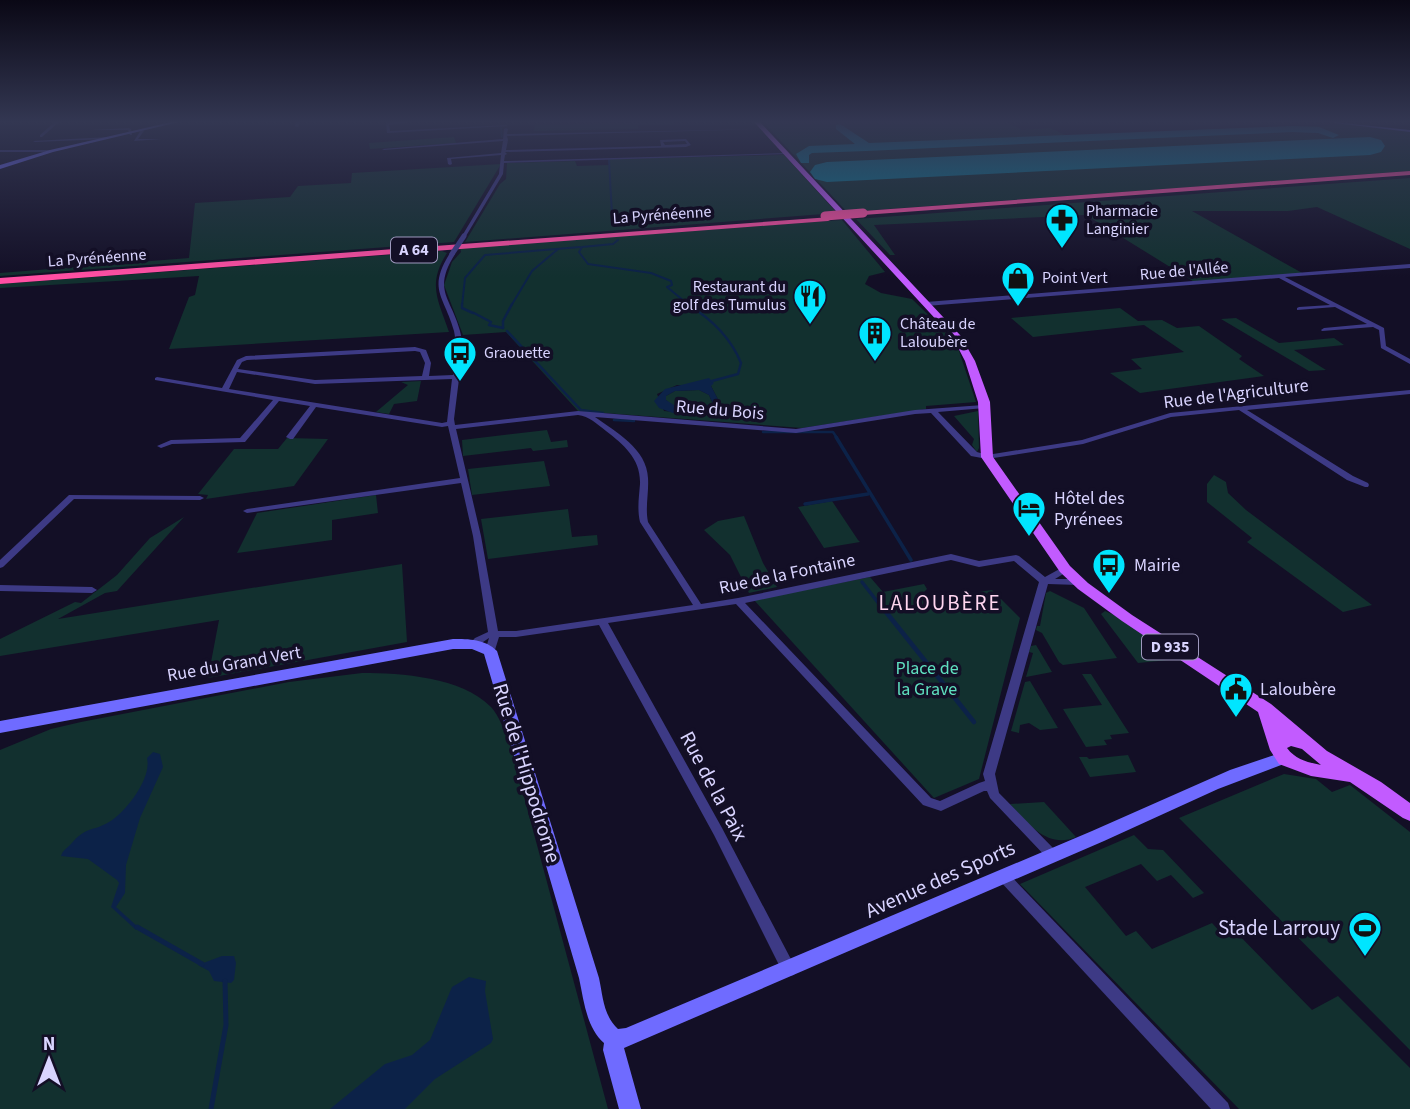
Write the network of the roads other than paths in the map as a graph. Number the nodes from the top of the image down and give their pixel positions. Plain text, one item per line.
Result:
1 (501, 174) edge
2 (805, 174) edge
3 (1410, 174) edge
4 (1410, 267) edge
5 (1280, 277) junction
6 (0, 280) edge
7 (922, 299) junction
8 (960, 302) junction
9 (1336, 306) junction
10 (1299, 309) dead end
11 (1373, 325) junction
12 (1324, 330) dead end
13 (1410, 362) edge
14 (234, 370) junction
15 (457, 377) junction
16 (157, 379) dead end
17 (425, 379) junction
18 (225, 389) junction
19 (1410, 392) edge
20 (278, 398) junction
21 (315, 404) junction
22 (983, 407) junction
23 (1240, 408) junction
24 (932, 410) junction
25 (587, 414) junction
26 (452, 425) junction
27 (290, 437) dead end
28 (161, 446) dead end
29 (987, 457) junction
30 (464, 480) junction
31 (1366, 485) dead end
32 (200, 498) dead end
33 (247, 511) dead end
34 (0, 565) edge
35 (1065, 569) junction
36 (1044, 581) junction
37 (1078, 582) junction
38 (0, 588) edge
39 (92, 590) dead end
40 (738, 601) junction
41 (698, 606) junction
42 (602, 621) junction
43 (486, 643) junction
44 (1265, 708) junction
45 (0, 727) edge
46 (1302, 741) junction
47 (1281, 752) junction
48 (1318, 762) junction
49 (990, 786) junction
50 (1410, 813) edge
51 (1052, 855) junction
52 (1003, 876) junction
53 (789, 970) junction
54 (615, 1039) junction
55 (630, 1109) edge
56 (1222, 1109) edge

1 - 15 street, Rue de l'Hippodrome, bridge
2 - 7 main road
3 - 6 highway, La Pyrénéenne / A 64, bridge
4 - 5 street, Rue de l'Allée
5 - 8 street, Rue de l'Allée
5 - 9 street
7 - 8 street, Rue de l'Allée
7 - 8 street, Rue de l'Allée
7 - 22 main road
9 - 10 street
9 - 11 street
11 - 12 street
11 - 13 street
14 - 17 street
14 - 17 street
14 - 18 street
15 - 17 street
15 - 26 street, Rue de l'Hippodrome
16 - 18 street, Rue du Bois
18 - 20 street, Rue du Bois
19 - 23 street, Rue de l'Agriculture
20 - 21 street, Rue du Bois
20 - 28 street
21 - 26 street, Rue du Bois
21 - 27 street
22 - 24 street, Rue du Bois
22 - 29 main road
23 - 29 street, Rue de l'Agriculture
23 - 31 street
24 - 25 street, Rue du Bois
24 - 29 street
25 - 26 street, Rue du Bois
25 - 41 street
26 - 30 street, Rue de l'Hippodrome
29 - 35 main road, D 935
30 - 33 street
30 - 43 street, Rue de l'Hippodrome
32 - 34 street
35 - 36 street
35 - 37 main road, D 935
36 - 37 street
36 - 40 street, Rue de la Fontaine
36 - 49 street
37 - 44 main road, D 935
38 - 39 street
40 - 41 street, Rue de la Fontaine
40 - 49 street
41 - 42 street, Rue de la Fontaine
42 - 43 street, Rue de la Fontaine
42 - 53 street, Rue de la Paix
43 - 45 main road, Rue du Grand Vert
43 - 54 main road, Rue de l'Hippodrome
44 - 46 main road
44 - 47 main road
46 - 47 main road
46 - 48 main road
47 - 48 main road
47 - 51 main road, Avenue des Sports
48 - 50 main road
49 - 51 street
51 - 52 main road, Avenue des Sports
52 - 53 main road, Avenue des Sports
52 - 56 street
53 - 54 main road, Avenue des Sports
54 - 55 main road, Rue de l'Hippodrome

